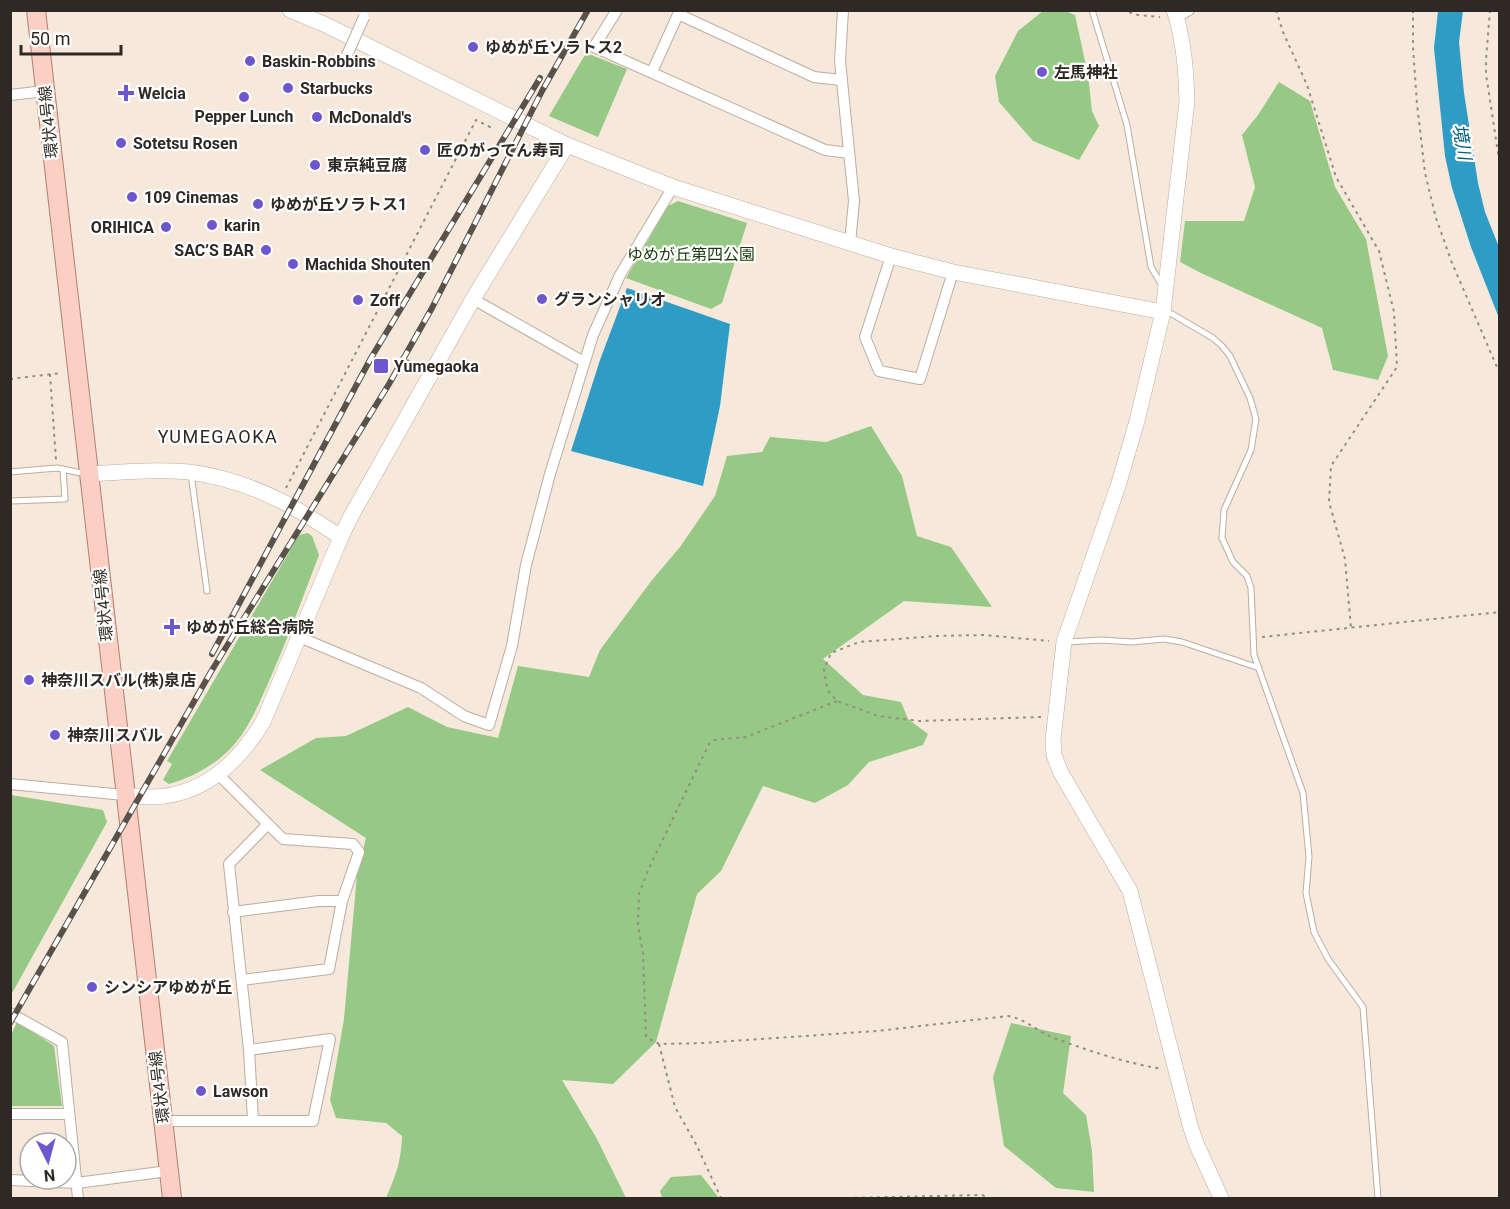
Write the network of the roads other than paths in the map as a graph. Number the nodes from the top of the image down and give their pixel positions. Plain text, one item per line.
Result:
1 (36, 10) edge
2 (617, 10) edge
3 (1092, 10) edge
4 (294, 11) edge
5 (842, 11) edge
6 (679, 12) edge
7 (1180, 13) edge
8 (364, 18) dead end
9 (343, 64) dead end
10 (652, 72) junction
11 (841, 80) junction
12 (45, 91) junction
13 (10, 95) edge
14 (567, 145) junction
15 (849, 153) junction
16 (673, 187) junction
17 (850, 243) junction
18 (891, 256) junction
19 (953, 272) junction
20 (1165, 291) junction
21 (473, 299) junction
22 (1162, 312) junction
23 (584, 362) junction
24 (60, 468) junction
25 (10, 472) edge
26 (191, 472) junction
27 (88, 474) junction
28 (10, 501) edge
29 (341, 537) junction
30 (207, 591) dead end
31 (299, 637) junction
32 (1064, 642) junction
33 (1259, 668) junction
34 (219, 775) junction
35 (10, 784) edge
36 (124, 795) junction
37 (268, 824) junction
38 (342, 901) junction
39 (233, 912) junction
40 (242, 980) junction
41 (10, 1013) edge
42 (249, 1050) junction
43 (10, 1114) edge
44 (68, 1114) junction
45 (253, 1120) junction
46 (163, 1121) junction
47 (70, 1131) edge
48 (168, 1171) junction
49 (78, 1183) edge
50 (171, 1198) edge
51 (1221, 1198) edge
52 (1378, 1198) edge

1 - 12 main road, 環状4号線
2 - 10 street
3 - 20 lane
4 - 14 street
5 - 11 street
6 - 10 street
6 - 11 street
7 - 20 street
8 - 9 street, bridge
10 - 15 street
11 - 15 street
12 - 13 street
12 - 27 main road, 環状4号線
14 - 16 street
14 - 21 street
15 - 17 street
16 - 17 street
16 - 23 street
17 - 18 street
18 - 19 street
18 - 19 street
19 - 22 street
20 - 22 street
21 - 23 street
21 - 29 street
22 - 32 street
22 - 33 lane
23 - 31 street
24 - 25 lane
24 - 27 lane
24 - 28 lane
26 - 27 street
26 - 29 street
26 - 30 lane
27 - 36 main road, 環状4号線
29 - 31 street
31 - 34 street
32 - 33 lane
32 - 51 street
33 - 52 lane
34 - 36 street
34 - 37 street
35 - 36 street
36 - 46 main road, 環状4号線
37 - 38 street
37 - 39 street
38 - 39 street
38 - 40 street
39 - 40 street
40 - 42 street
41 - 44 street
42 - 45 street
42 - 45 street
43 - 44 street
44 - 47 street
45 - 46 street
46 - 48 main road, 環状4号線
48 - 49 street
48 - 50 main road, 環状4号線

